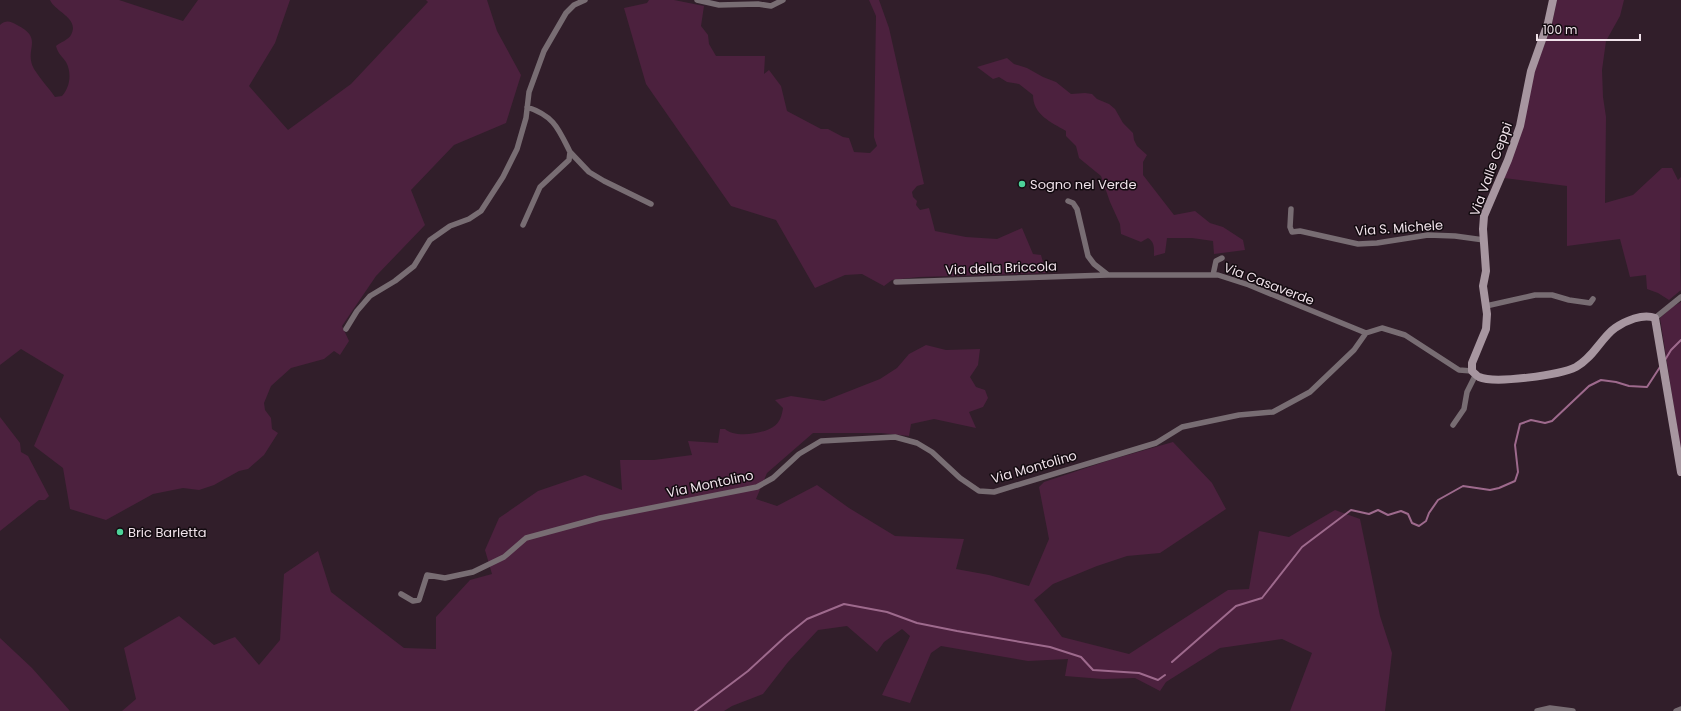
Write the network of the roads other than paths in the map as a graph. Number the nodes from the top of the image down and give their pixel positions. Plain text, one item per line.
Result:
1 (585, 0) edge
2 (697, 0) edge
3 (783, 0) edge
4 (1553, 0) edge
5 (709, 1) edge
6 (527, 107) junction
7 (570, 152) junction
8 (1068, 201) dead end
9 (651, 204) dead end
10 (1291, 209) dead end
11 (523, 225) dead end
12 (1484, 240) junction
13 (1222, 258) dead end
14 (1108, 275) junction
15 (1213, 276) junction
16 (896, 282) dead end
17 (1681, 297) edge
18 (1593, 299) dead end
19 (1486, 306) junction
20 (1655, 318) junction
21 (346, 328) dead end
22 (1366, 333) junction
23 (1474, 373) junction
24 (1453, 425) dead end
25 (1681, 472) edge
26 (401, 594) dead end
27 (1681, 709) edge
28 (1537, 711) edge
29 (1573, 711) edge
30 (1676, 711) edge

1 - 6 street
2 - 5 street
3 - 5 street
4 - 12 street, Via Valle Ceppi
6 - 7 street
6 - 21 street
7 - 9 street
7 - 11 street
8 - 14 street
10 - 12 street, Via S. Michele
12 - 19 street, Via Valle Ceppi
13 - 15 street
14 - 15 street, Via Casaverde
14 - 16 street, Via della Briccola
15 - 22 street, Via Casaverde
17 - 20 street
18 - 19 street
19 - 23 street, Via Valle Ceppi
20 - 23 street
20 - 25 street
22 - 23 street
22 - 26 street, Via Montolino
23 - 24 street
27 - 30 street
28 - 29 street

